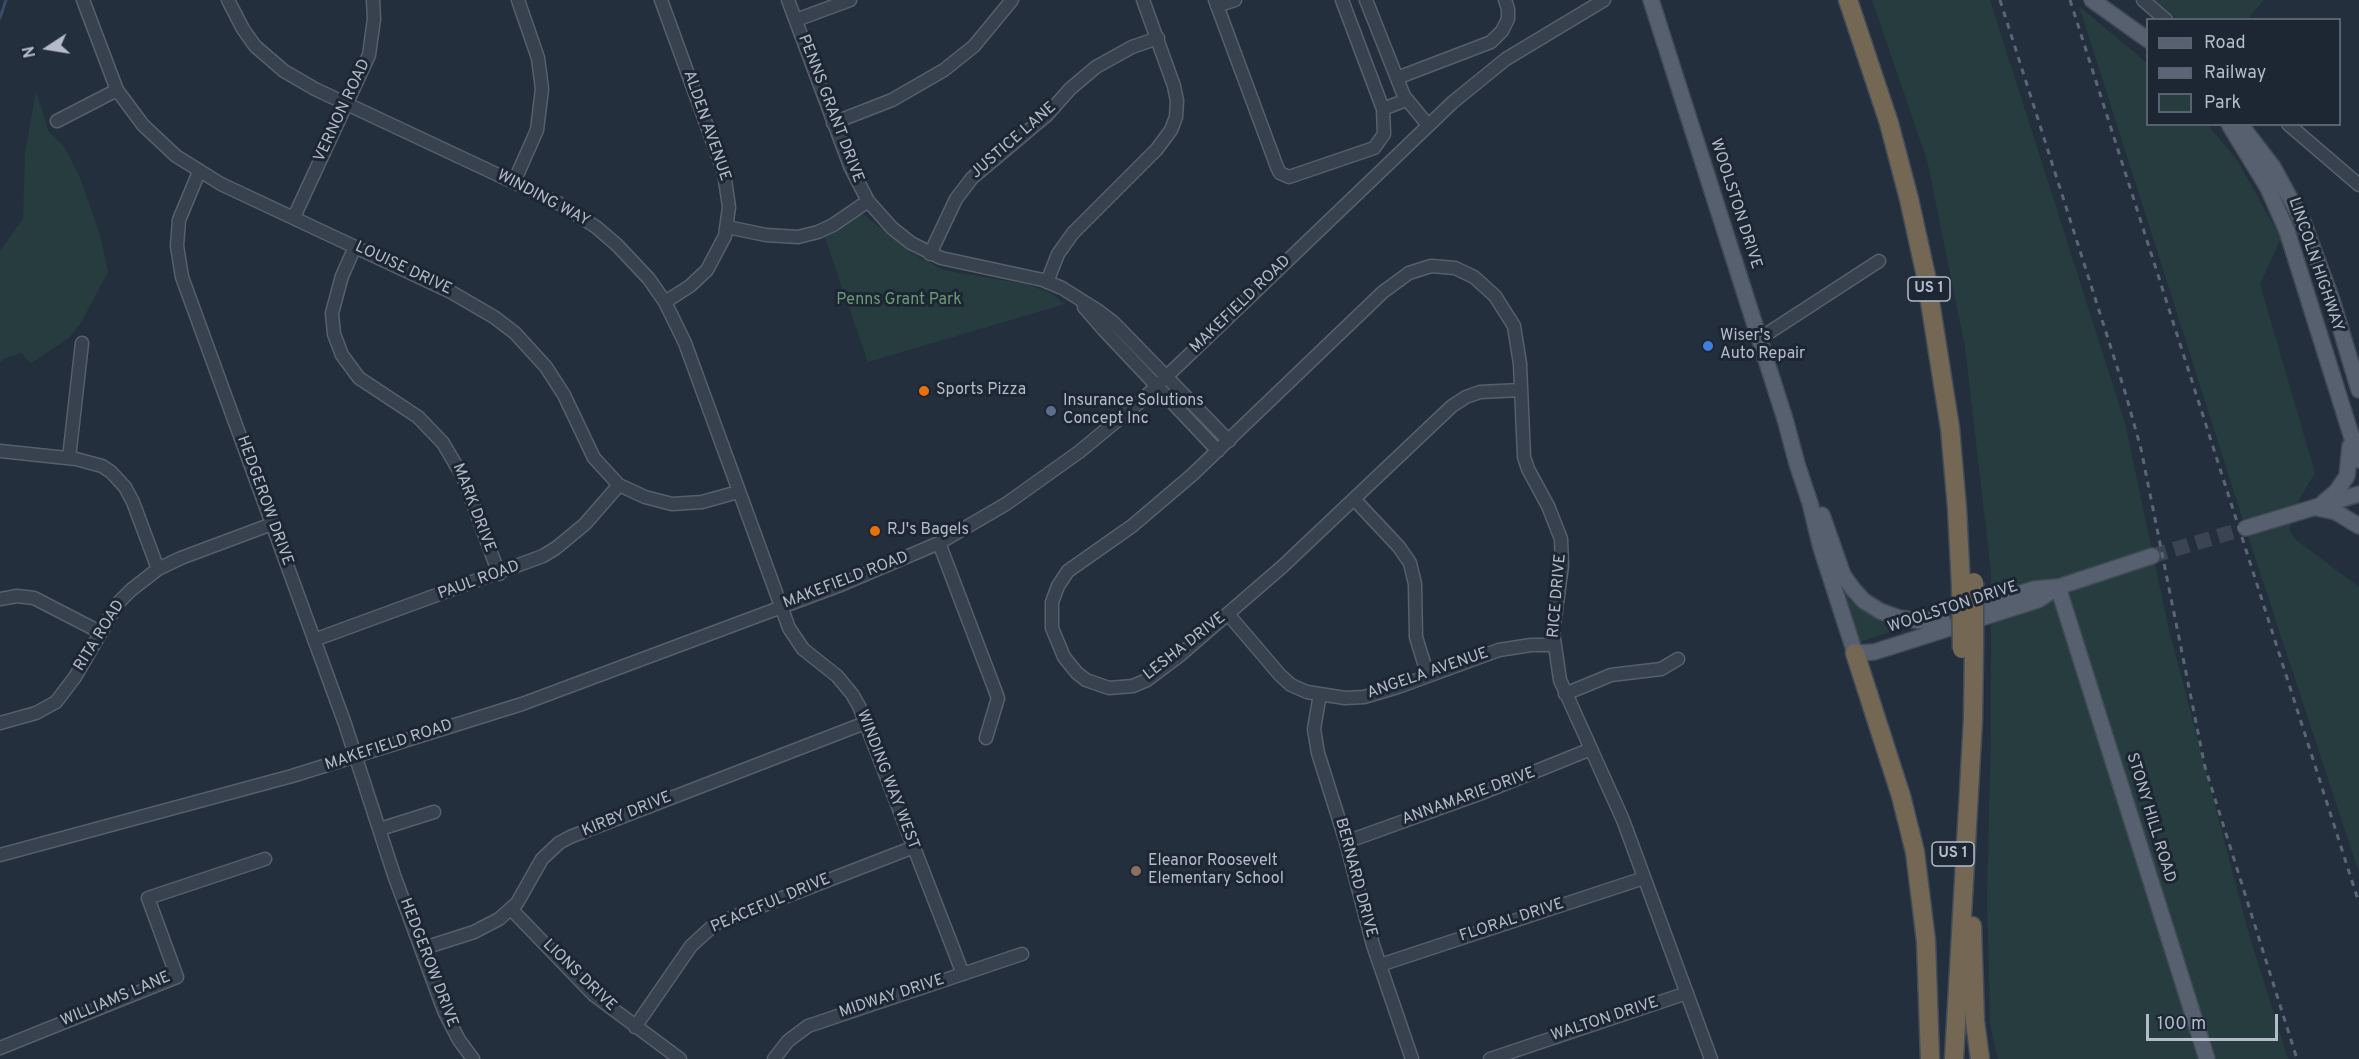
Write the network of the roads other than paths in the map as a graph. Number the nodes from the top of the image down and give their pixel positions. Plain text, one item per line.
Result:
1 (83, 0) edge
2 (228, 0) edge
3 (373, 0) edge
4 (518, 0) edge
5 (661, 0) edge
6 (788, 0) edge
7 (850, 0) edge
8 (1012, 0) edge
9 (1143, 0) edge
10 (1235, 0) edge
11 (1342, 0) edge
12 (1366, 0) edge
13 (1505, 0) edge
14 (1604, 0) edge
15 (1651, 0) edge
16 (1848, 0) edge
17 (1862, 0) edge
18 (2092, 0) edge
19 (2143, 0) edge
20 (1216, 3) edge
21 (2164, 18) edge
22 (796, 20) junction
23 (1158, 38) junction
24 (2146, 38) edge
25 (1396, 78) junction
26 (117, 90) junction
27 (1406, 100) junction
28 (348, 104) junction
29 (1383, 109) junction
30 (57, 121) dead end
31 (833, 123) junction
32 (1428, 125) junction
33 (2230, 126) edge
34 (2242, 126) edge
35 (2290, 126) edge
36 (199, 172) junction
37 (514, 182) junction
38 (2359, 185) edge
39 (868, 201) junction
40 (294, 217) junction
41 (727, 227) junction
42 (355, 247) junction
43 (930, 254) junction
44 (1879, 261) dead end
45 (1047, 282) junction
46 (665, 302) junction
47 (1759, 339) junction
48 (82, 343) dead end
49 (1161, 381) junction
50 (1520, 390) junction
51 (2359, 390) edge
52 (1785, 419) junction
53 (2350, 431) junction
54 (1229, 441) junction
55 (0, 451) edge
56 (1218, 451) junction
57 (69, 458) junction
58 (2359, 460) edge
59 (619, 485) junction
60 (738, 492) junction
61 (2359, 494) edge
62 (1354, 500) junction
63 (2314, 508) junction
64 (272, 524) junction
65 (2359, 526) edge
66 (2246, 528) tunnel mouth
67 (939, 543) junction
68 (2152, 556) tunnel mouth
69 (158, 569) junction
70 (499, 574) junction
71 (1967, 584) junction
72 (2058, 587) junction
73 (0, 599) edge
74 (781, 607) junction
75 (1228, 614) junction
76 (1942, 618) junction
77 (100, 632) junction
78 (314, 640) junction
79 (1553, 645) junction
80 (1968, 647) junction
81 (1855, 653) junction
82 (1678, 659) dead end
83 (1428, 676) junction
84 (1320, 694) junction
85 (1565, 694) junction
86 (0, 723) edge
87 (865, 723) junction
88 (986, 738) dead end
89 (1591, 749) junction
90 (356, 757) junction
91 (1968, 810) junction
92 (434, 812) dead end
93 (380, 830) junction
94 (1346, 842) junction
95 (914, 847) junction
96 (0, 855) edge
97 (265, 859) dead end
98 (1644, 878) junction
99 (511, 909) junction
100 (421, 949) junction
101 (1022, 954) dead end
102 (1380, 965) junction
103 (963, 974) junction
104 (1687, 993) junction
105 (635, 1027) junction
106 (0, 1048) edge
107 (473, 1059) edge
108 (680, 1059) edge
109 (774, 1059) edge
110 (1412, 1059) edge
111 (1490, 1059) edge
112 (1711, 1059) edge
113 (1930, 1059) edge
114 (1941, 1059) edge
115 (1954, 1059) edge
116 (1980, 1059) edge
117 (2207, 1059) edge

1 - 26 street, LOUISE DRIVE
2 - 28 street, WINDING WAY
3 - 28 street, VERNON ROAD
4 - 37 street
5 - 41 street, ALDEN AVENUE
6 - 22 street, PENNS GRANT DRIVE
7 - 22 street
8 - 31 street
9 - 23 street
10 - 20 street
11 - 29 street
12 - 25 street
13 - 25 street
14 - 32 street, MAKEFIELD ROAD
15 - 47 main road, WOOLSTON DRIVE
16 - 71 highway, US 1
17 - 71 highway, US 1
18 - 24 main road
19 - 21 street
20 - 29 street
22 - 31 street, PENNS GRANT DRIVE
23 - 43 street, JUSTICE LANE
23 - 45 street
25 - 27 street
26 - 30 street
26 - 36 street, LOUISE DRIVE
27 - 29 street
27 - 32 street
28 - 37 street, WINDING WAY
28 - 40 street, VERNON ROAD
31 - 39 street, PENNS GRANT DRIVE
32 - 49 street, MAKEFIELD ROAD
33 - 53 main road, LINCOLN HIGHWAY
34 - 51 main road, LINCOLN HIGHWAY
35 - 38 street
36 - 40 street, LOUISE DRIVE
36 - 64 street, HEDGEROW DRIVE
37 - 46 street, WINDING WAY
39 - 41 street
39 - 43 street, PENNS GRANT DRIVE
40 - 42 street, LOUISE DRIVE
41 - 46 street, ALDEN AVENUE
42 - 59 street, LOUISE DRIVE
42 - 70 street, MARK DRIVE
43 - 45 street, PENNS GRANT DRIVE
44 - 47 street
45 - 49 street, PENNS GRANT DRIVE
46 - 60 street, WINDING WAY
47 - 52 main road, WOOLSTON DRIVE
48 - 57 street
49 - 54 street
49 - 56 street
49 - 67 street, MAKEFIELD ROAD
50 - 54 street, RICE DRIVE
50 - 62 street, LESHA DRIVE
50 - 79 street, RICE DRIVE
52 - 76 main road, WOOLSTON DRIVE
52 - 81 main road, WOOLSTON DRIVE
53 - 58 main road, LINCOLN HIGHWAY
53 - 63 main road
54 - 56 street, RICE DRIVE
55 - 57 street
56 - 75 street, LESHA DRIVE
57 - 69 street
59 - 60 street, LOUISE DRIVE
59 - 70 street, PAUL ROAD
60 - 74 street, WINDING WAY
61 - 63 main road
62 - 75 street, LESHA DRIVE
62 - 83 street
63 - 65 main road
63 - 66 main road
64 - 69 street, RITA ROAD
64 - 78 street, HEDGEROW DRIVE
67 - 74 street, MAKEFIELD ROAD
67 - 88 street
68 - 72 main road, WOOLSTON DRIVE
69 - 77 street, RITA ROAD
70 - 78 street, PAUL ROAD
71 - 80 highway, US 1, bridge
72 - 76 main road, WOOLSTON DRIVE
72 - 81 main road, WOOLSTON DRIVE
72 - 117 main road, STONY HILL ROAD
73 - 77 street
74 - 87 street, WINDING WAY WEST
74 - 90 street, MAKEFIELD ROAD
75 - 84 street, ANGELA AVENUE
76 - 81 main road, WOOLSTON DRIVE
77 - 86 street, RITA ROAD
78 - 90 street, HEDGEROW DRIVE
79 - 83 street, ANGELA AVENUE
79 - 85 street, RICE DRIVE
80 - 91 highway, US 1
80 - 114 highway, US 1
81 - 113 highway
82 - 85 street
83 - 84 street, ANGELA AVENUE
84 - 94 street, BERNARD DRIVE
85 - 89 street, RICE DRIVE
87 - 95 street, WINDING WAY WEST
87 - 99 street, KIRBY DRIVE
89 - 94 street, ANNAMARIE DRIVE
89 - 98 street, RICE DRIVE
90 - 93 street, HEDGEROW DRIVE
90 - 96 street, MAKEFIELD ROAD
91 - 115 highway, US 1
91 - 116 highway
92 - 93 street
93 - 100 street, HEDGEROW DRIVE
94 - 102 street, BERNARD DRIVE
95 - 103 street, WINDING WAY WEST
95 - 105 street, PEACEFUL DRIVE
97 - 106 street, WILLIAMS LANE
98 - 102 street, FLORAL DRIVE
98 - 104 street, RICE DRIVE
99 - 100 street, KIRBY DRIVE
99 - 105 street, LIONS DRIVE
100 - 107 street, HEDGEROW DRIVE
101 - 103 street, MIDWAY DRIVE
102 - 110 street, BERNARD DRIVE
103 - 109 street, MIDWAY DRIVE
104 - 111 street, WALTON DRIVE
104 - 112 street, RICE DRIVE
105 - 108 street, LIONS DRIVE

